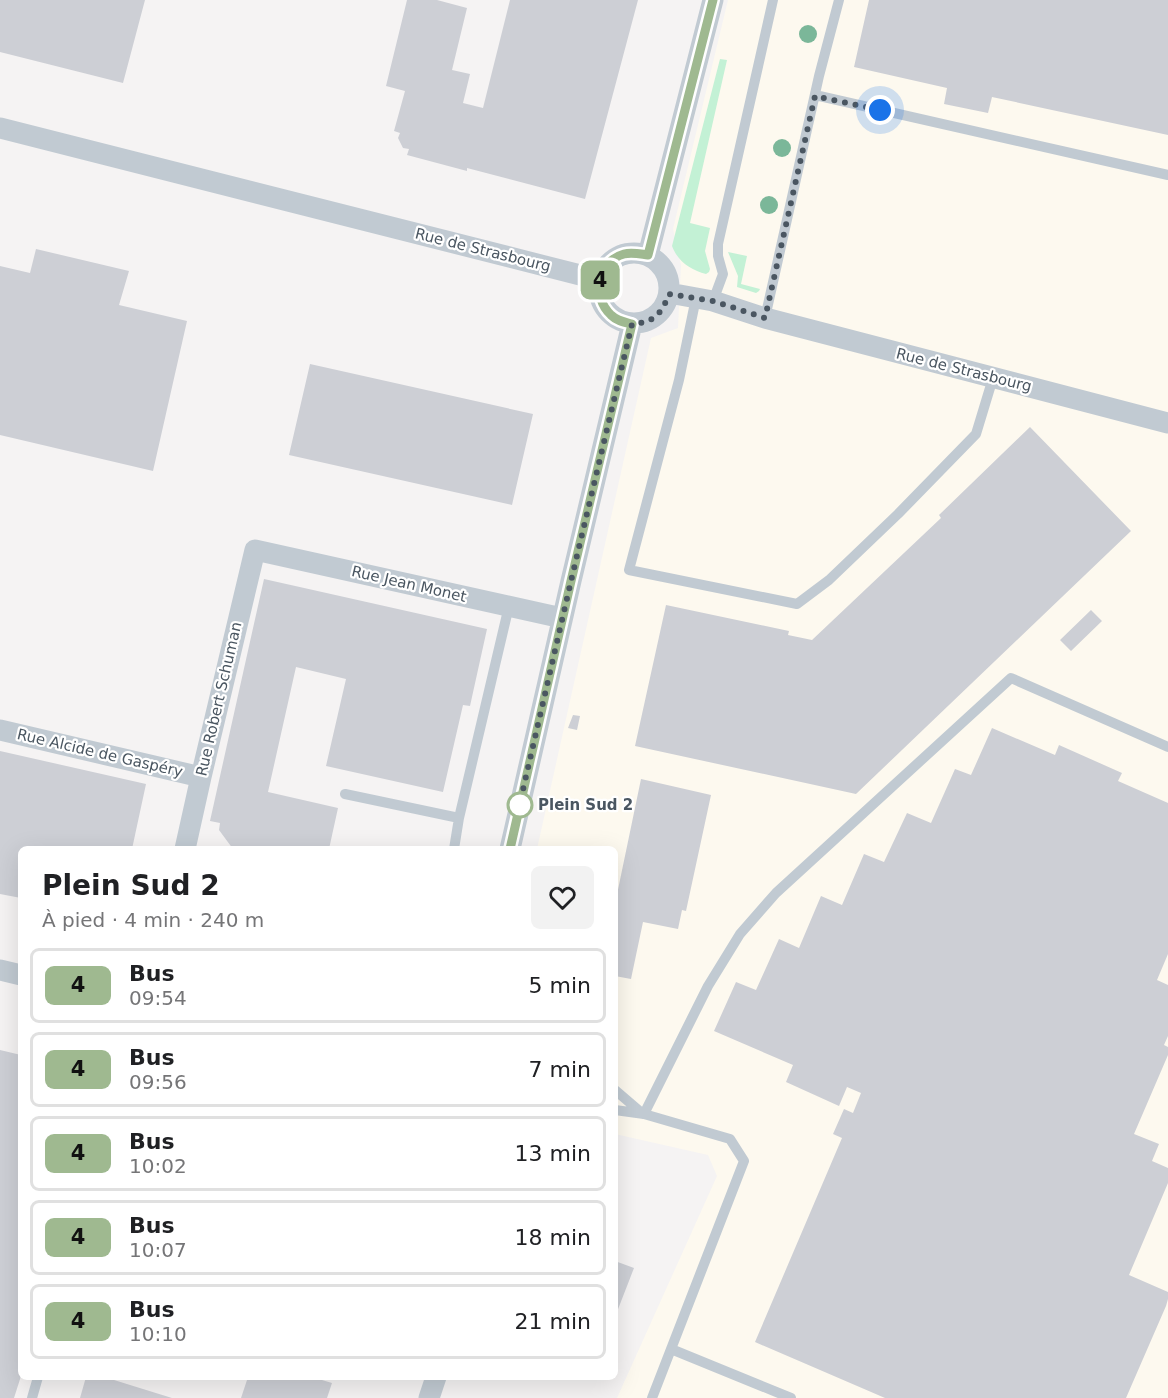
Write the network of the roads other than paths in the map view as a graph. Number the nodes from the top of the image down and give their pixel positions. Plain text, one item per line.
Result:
1 (713, 0) edge
2 (773, 0) edge
3 (839, 0) edge
4 (815, 96) junction
5 (0, 128) edge
6 (1168, 175) edge
7 (648, 255) junction
8 (600, 280) junction
9 (669, 294) junction
10 (704, 299) junction
11 (765, 318) junction
12 (632, 324) junction
13 (993, 378) junction
14 (1168, 423) edge
15 (255, 550) joint
16 (509, 606) junction
17 (562, 618) junction
18 (0, 730) edge
19 (1168, 747) edge
20 (201, 777) junction
21 (345, 794) dead end
22 (459, 818) junction
23 (186, 846) edge
24 (454, 846) edge
25 (511, 846) edge
26 (0, 970) edge
27 (18, 974) edge
28 (618, 1092) edge
29 (618, 1110) edge
30 (644, 1114) junction
31 (671, 1348) junction
32 (37, 1380) edge
33 (435, 1380) edge
34 (32, 1398) edge
35 (429, 1398) edge
36 (652, 1398) edge
37 (791, 1398) edge

1 - 7 street
2 - 10 lane
3 - 4 lane
4 - 6 lane
4 - 11 lane
5 - 8 street, Rue de Strasbourg
7 - 8 street
7 - 9 street
8 - 12 street
9 - 10 street, Rue de Strasbourg
9 - 12 street
10 - 11 street, Rue de Strasbourg
10 - 13 lane
11 - 13 street, Rue de Strasbourg
12 - 17 street
13 - 14 street, Rue de Strasbourg
15 - 16 street, Rue Jean Monet
15 - 20 street, Rue Robert Schuman
16 - 17 street, Rue Jean Monet
16 - 22 lane
17 - 25 street
18 - 20 street, Rue Alcide de Gaspéry
19 - 30 lane
20 - 23 street, Rue Robert Schuman
21 - 22 lane
22 - 24 lane
26 - 27 street
28 - 30 lane
29 - 30 lane
30 - 31 lane
31 - 36 lane
31 - 37 lane
32 - 34 lane
33 - 35 street

